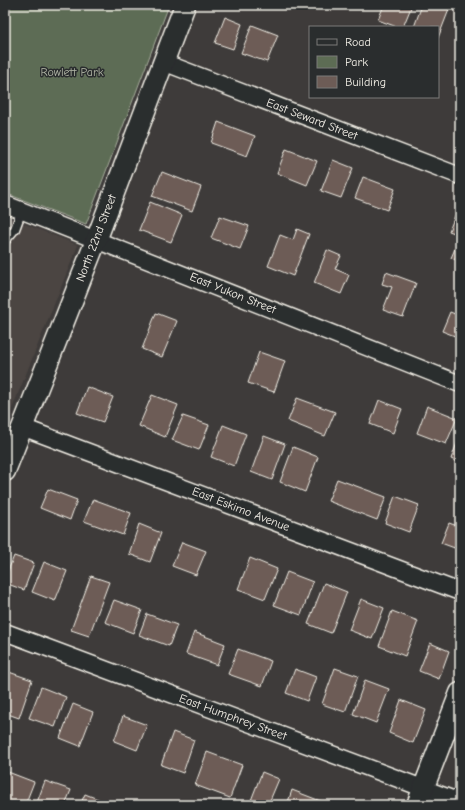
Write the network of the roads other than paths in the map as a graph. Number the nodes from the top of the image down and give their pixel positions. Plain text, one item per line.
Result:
1 (185, 5) edge
2 (163, 62) junction
3 (460, 176) edge
4 (5, 204) edge
5 (22, 210) junction
6 (97, 238) junction
7 (5, 241) edge
8 (460, 384) edge
9 (22, 427) junction
10 (9, 450) edge
11 (5, 471) edge
12 (460, 592) edge
13 (5, 632) edge
14 (460, 693) edge
15 (421, 797) edge
16 (460, 802) edge

1 - 2 street, North 22nd Street
2 - 3 street, East Seward Street
2 - 6 street, North 22nd Street
4 - 5 street, East Yukon Street
5 - 6 street, East Yukon Street
5 - 7 lane
6 - 8 street, East Yukon Street
6 - 9 street, North 22nd Street
9 - 10 street, North 22nd Street
9 - 12 street, East Eskimo Avenue
10 - 11 street, North 22nd Street
13 - 15 street, East Humphrey Street
14 - 15 street
15 - 16 street, East Humphrey Street

